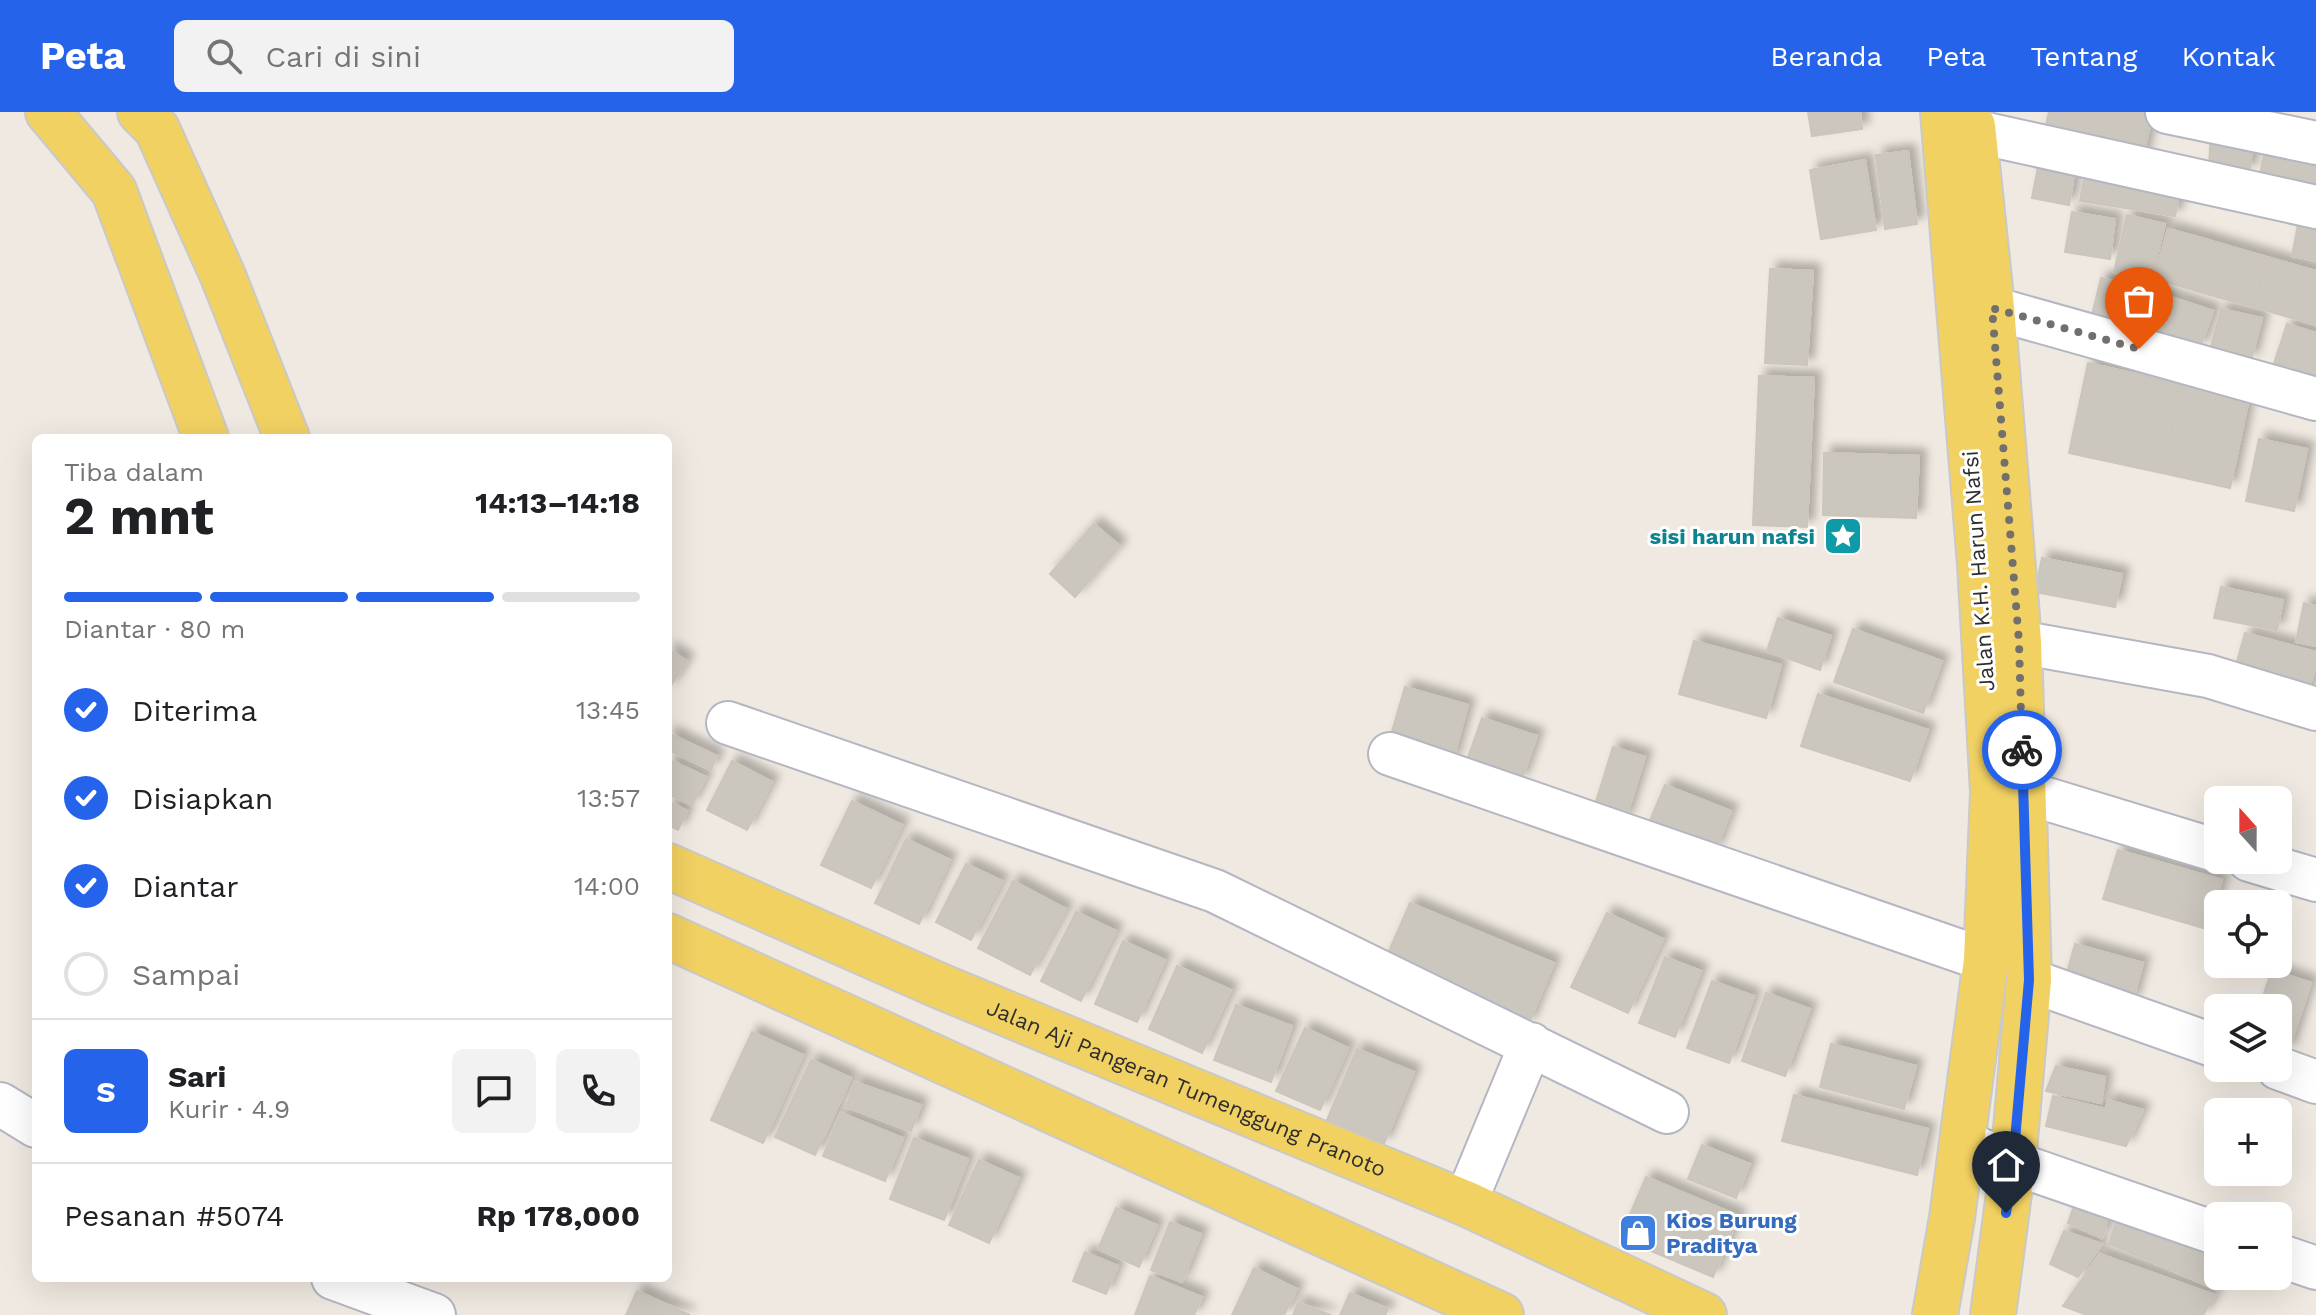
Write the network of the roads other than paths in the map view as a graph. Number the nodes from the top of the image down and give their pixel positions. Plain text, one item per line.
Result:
1 (48, 112) edge
2 (140, 112) edge
3 (2167, 112) edge
4 (1958, 122) edge
5 (2316, 143) edge
6 (2316, 207) edge
7 (1992, 308) junction
8 (2316, 399) edge
9 (205, 434) edge
10 (285, 434) edge
11 (2019, 642) junction
12 (2316, 709) edge
13 (728, 723) dead end
14 (1390, 754) dead end
15 (2024, 792) junction
16 (2204, 847) edge
17 (672, 868) edge
18 (2292, 873) edge
19 (2316, 880) edge
20 (672, 938) edge
21 (1986, 960) junction
22 (2029, 980) junction
23 (2204, 1042) edge
24 (1531, 1044) junction
25 (2292, 1073) edge
26 (2316, 1082) edge
27 (0, 1104) edge
28 (1667, 1112) dead end
29 (32, 1124) edge
30 (1962, 1142) junction
31 (2013, 1163) junction
32 (1465, 1203) junction
33 (2204, 1229) edge
34 (2292, 1260) edge
35 (2316, 1268) edge
36 (344, 1282) edge
37 (434, 1315) edge
38 (1501, 1315) edge
39 (1704, 1315) edge
40 (1935, 1315) edge
41 (1993, 1315) edge

1 - 9 main road
2 - 10 main road
3 - 5 street
4 - 6 street
4 - 7 main road, Jalan K.H. Harun Nafsi
4 - 21 main road, Jalan K.H. Harun Nafsi
7 - 8 street
7 - 11 main road, Jalan K.H. Harun Nafsi
11 - 12 street
11 - 15 main road, Jalan K.H. Harun Nafsi
13 - 24 street
14 - 21 street
15 - 16 street
15 - 22 main road, Jalan K.H. Harun Nafsi
17 - 32 main road, Jalan Aji Pangeran Tumenggung Pranoto
18 - 19 street
20 - 38 main road
21 - 30 main road, Jalan K.H. Harun Nafsi
22 - 23 street
22 - 31 main road, Jalan K.H. Harun Nafsi
24 - 28 street
24 - 32 street
25 - 26 street
27 - 29 street
30 - 31 street
30 - 40 main road, Jalan K.H. Harun Nafsi
31 - 33 street
31 - 41 main road, Jalan K.H. Harun Nafsi
32 - 39 main road, Jalan Aji Pangeran Tumenggung Pranoto
34 - 35 street
36 - 37 street

